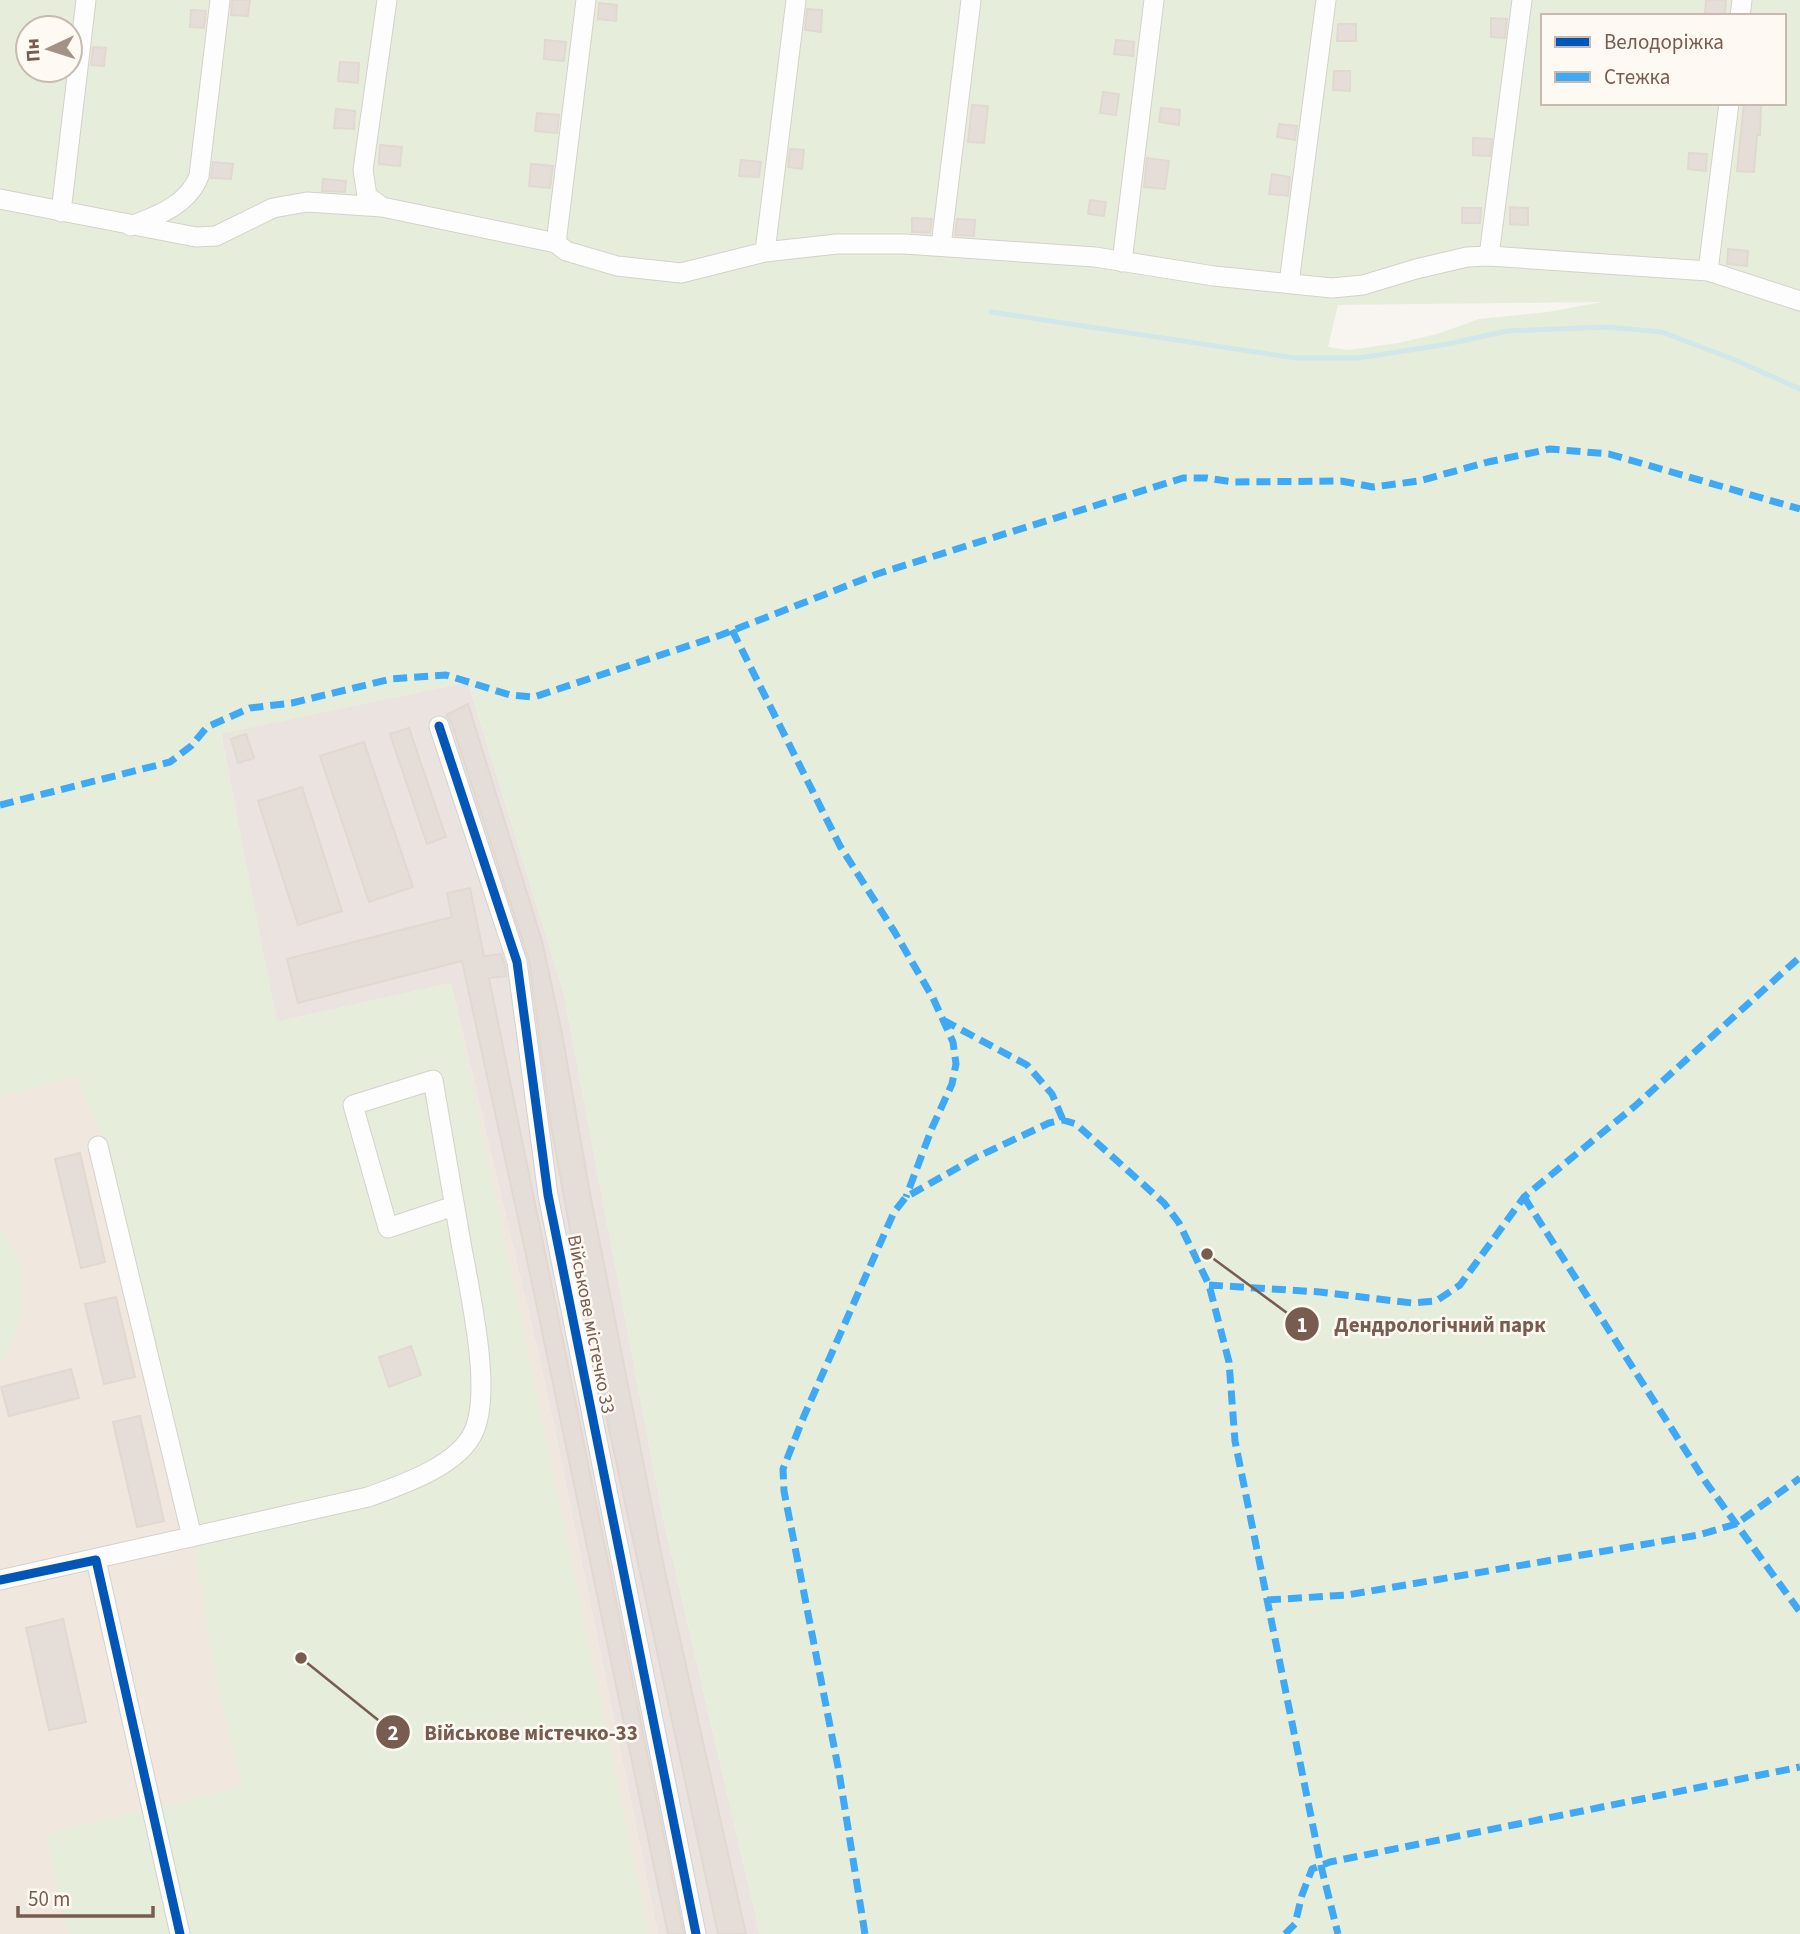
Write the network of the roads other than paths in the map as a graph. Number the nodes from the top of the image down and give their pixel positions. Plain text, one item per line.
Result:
1 (86, 0) edge
2 (220, 0) edge
3 (387, 0) edge
4 (586, 0) edge
5 (796, 0) edge
6 (971, 0) edge
7 (1154, 0) edge
8 (1326, 0) edge
9 (1522, 0) edge
10 (1729, 105) edge
11 (0, 199) edge
12 (382, 207) junction
13 (61, 212) junction
14 (131, 226) junction
15 (556, 243) junction
16 (941, 246) junction
17 (765, 252) junction
18 (1489, 256) junction
19 (1122, 262) junction
20 (1708, 271) junction
21 (1289, 283) junction
22 (1800, 300) edge
23 (439, 726) dead end
24 (98, 1146) dead end
25 (454, 1206) junction
26 (192, 1538) junction
27 (96, 1560) junction
28 (0, 1580) edge
29 (180, 1934) edge
30 (696, 1934) edge

1 - 13 street
2 - 14 street
3 - 12 street
4 - 15 street
5 - 17 street
6 - 16 street
7 - 19 street
8 - 21 street
9 - 18 street
10 - 20 street
11 - 13 street
12 - 14 street
12 - 15 street
13 - 14 street
15 - 17 street
16 - 17 street
16 - 19 street
18 - 20 street
18 - 21 street
19 - 21 street
20 - 22 street
23 - 30 street, Військове містечко 33
24 - 26 street
25 - 25 street
25 - 26 street
26 - 27 street
27 - 28 street
27 - 29 street

